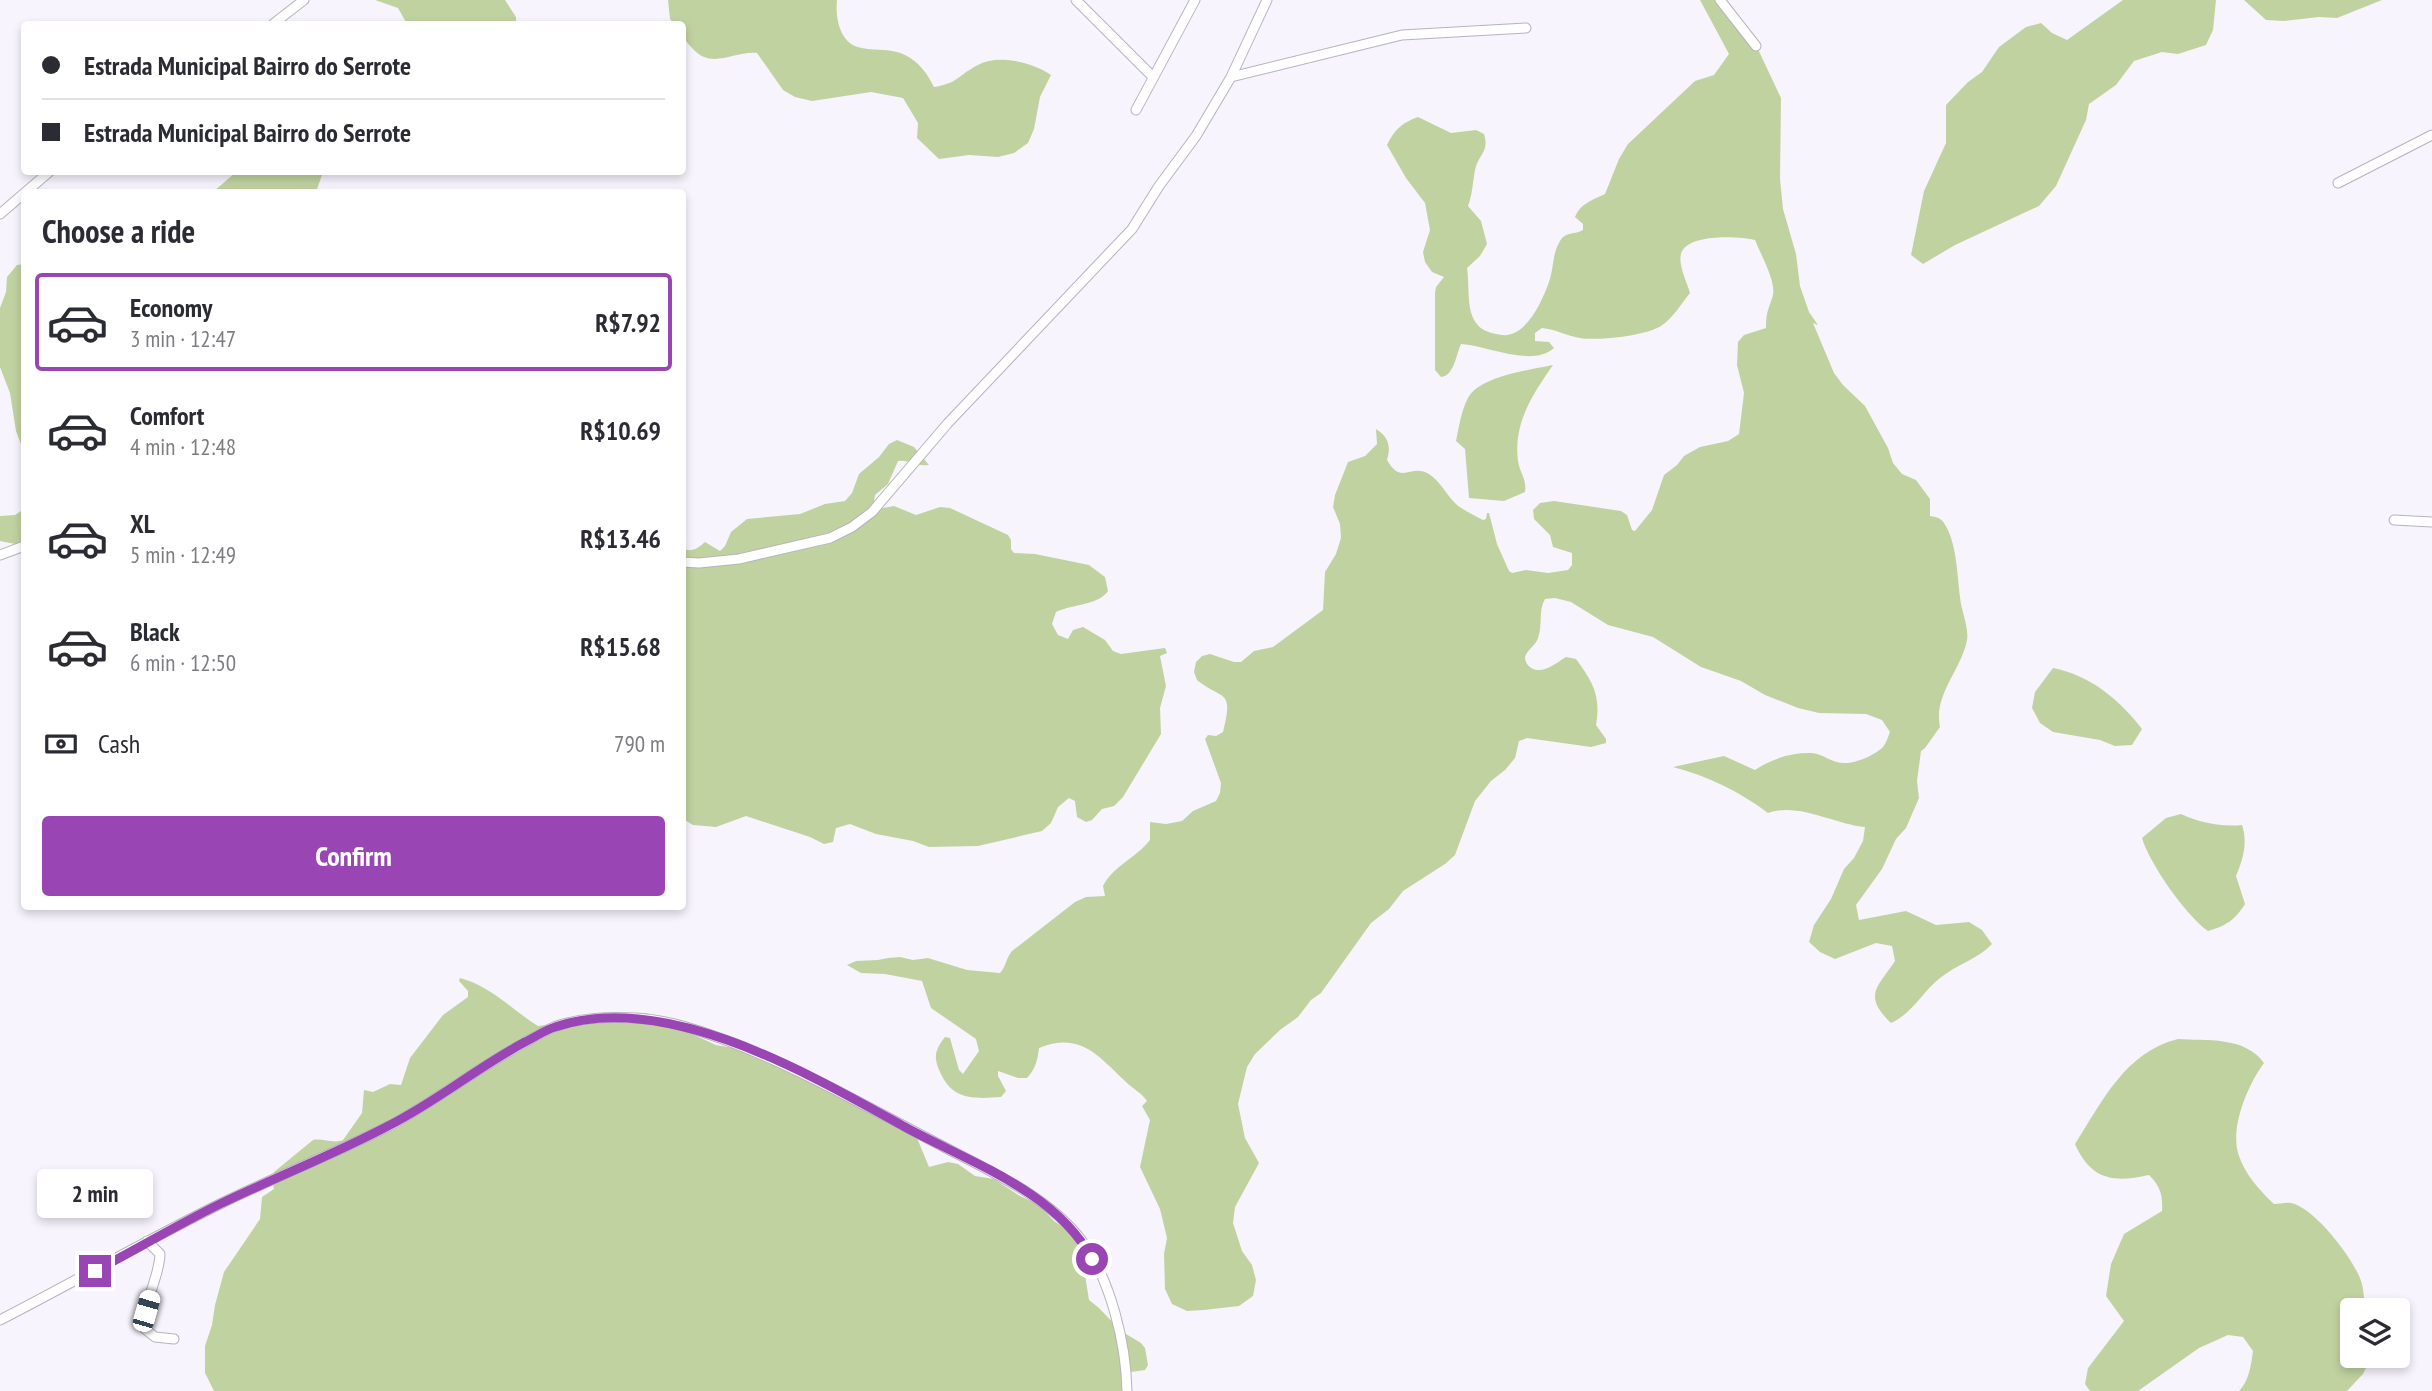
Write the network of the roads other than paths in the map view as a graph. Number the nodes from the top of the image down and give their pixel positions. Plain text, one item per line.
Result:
1 (304, 0) edge
2 (1076, 0) edge
3 (1195, 0) edge
4 (1267, 0) edge
5 (1720, 0) edge
6 (277, 21) edge
7 (1526, 28) dead end
8 (1756, 46) dead end
9 (1153, 77) junction
10 (1231, 77) junction
11 (1136, 110) dead end
12 (2432, 135) edge
13 (46, 175) edge
14 (2337, 183) dead end
15 (29, 189) edge
16 (21, 196) edge
17 (0, 214) edge
18 (2394, 520) dead end
19 (2432, 522) edge
20 (21, 547) edge
21 (0, 555) edge
22 (686, 562) edge
23 (147, 1241) junction
24 (0, 1320) edge
25 (174, 1339) dead end
26 (1127, 1391) edge

1 - 6 street
2 - 9 street
3 - 9 street
4 - 10 street
5 - 8 street
7 - 10 street
9 - 11 street
10 - 22 street
12 - 14 street
13 - 15 street
16 - 17 street
18 - 19 street
20 - 21 street
23 - 24 street
23 - 25 street
23 - 26 street

